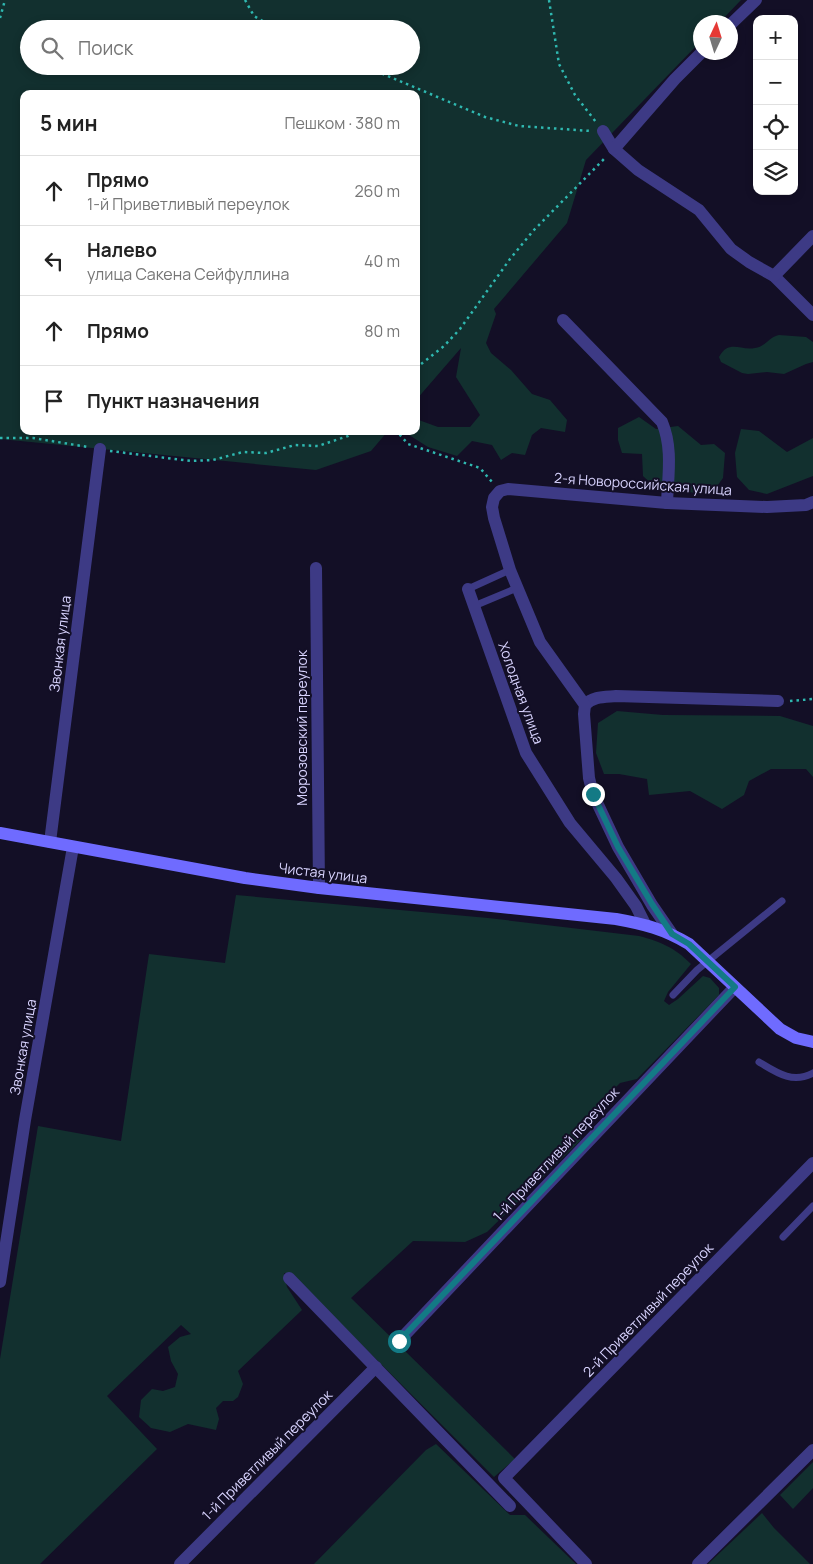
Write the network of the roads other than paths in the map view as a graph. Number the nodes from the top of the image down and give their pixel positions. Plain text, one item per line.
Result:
1 (756, 0) edge
2 (738, 17) edge
3 (694, 60) edge
4 (603, 131) road end
5 (614, 149) junction
6 (813, 236) edge
7 (774, 276) junction
8 (813, 315) edge
9 (564, 320) dead end
10 (100, 449) road end
11 (813, 502) edge
12 (667, 504) junction
13 (316, 568) dead end
14 (510, 570) junction
15 (468, 588) joint
16 (517, 588) junction
17 (474, 606) junction
18 (778, 701) road end
19 (585, 705) junction
20 (0, 833) edge
21 (50, 842) junction
22 (73, 847) junction
23 (319, 888) junction
24 (782, 901) dead end
25 (645, 924) junction
26 (672, 934) junction
27 (708, 961) junction
28 (735, 987) junction
29 (673, 995) dead end
30 (813, 1042) edge
31 (759, 1062) dead end
32 (813, 1073) edge
33 (813, 1163) edge
34 (813, 1206) edge
35 (4, 1229) edge
36 (783, 1237) dead end
37 (289, 1278) dead end
38 (0, 1282) edge
39 (399, 1341) dead end
40 (376, 1367) junction
41 (813, 1450) edge
42 (510, 1506) dead end
43 (180, 1564) edge
44 (586, 1564) edge
45 (698, 1564) edge

1 - 2 street
3 - 5 street
4 - 5 street
5 - 7 street
6 - 7 street
7 - 8 street
9 - 12 street
10 - 21 street, Звонкая улица
11 - 12 street, 2-я Новороссийская улица
12 - 14 street, 2-я Новороссийская улица
13 - 23 street, Морозовский переулок
14 - 15 lane
14 - 16 street
15 - 17 street, Холодная улица
16 - 17 lane
16 - 19 street
17 - 25 street, Холодная улица
18 - 19 street
19 - 26 street
20 - 21 street, Чистая улица
21 - 22 street, Чистая улица
22 - 23 street, Чистая улица
22 - 35 street, Звонкая улица
23 - 25 street, Чистая улица
24 - 27 lane
25 - 26 street, Чистая улица
26 - 27 street, Чистая улица
27 - 28 street, Чистая улица
27 - 29 lane
28 - 30 street, Чистая улица
28 - 39 street, 1-й Приветливый переулок
31 - 32 lane
33 - 44 street, 2-й Приветливый переулок
34 - 36 lane
35 - 38 street, Звонкая улица
37 - 40 street
40 - 42 street
40 - 43 street, 1-й Приветливый переулок
41 - 45 street

